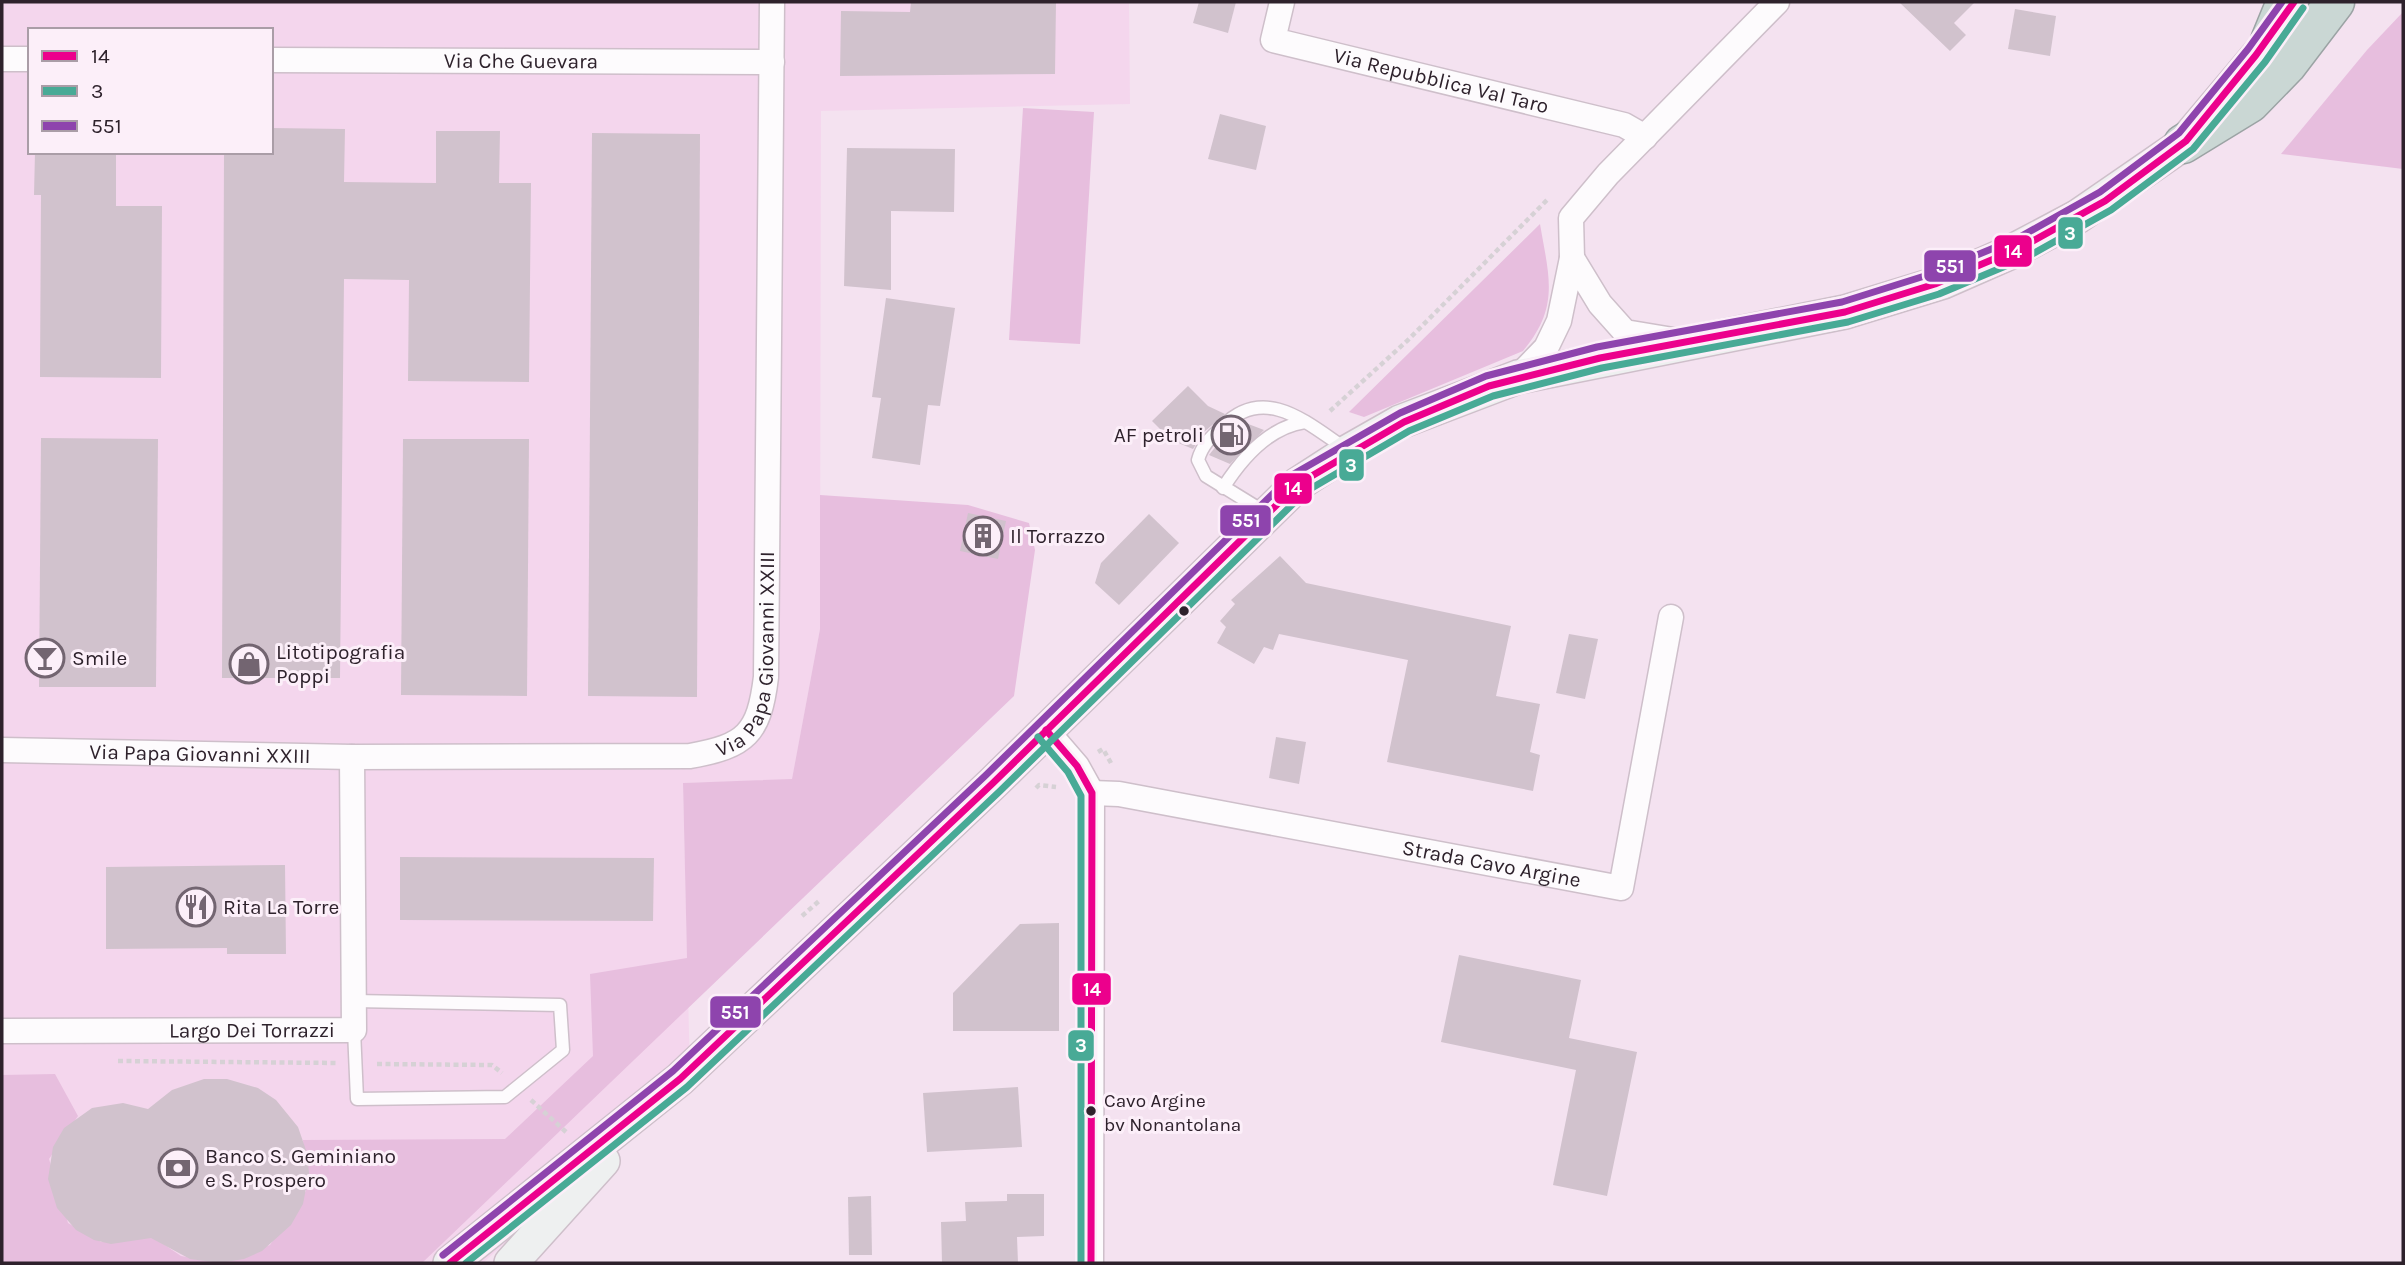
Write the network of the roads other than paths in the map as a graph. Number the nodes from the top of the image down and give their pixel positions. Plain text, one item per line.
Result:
1 (772, 2) edge
2 (1282, 2) edge
3 (1777, 2) edge
4 (2286, 2) edge
5 (2294, 2) edge
6 (2335, 2) edge
7 (2270, 41) junction
8 (2, 59) edge
9 (28, 59) edge
10 (273, 60) edge
11 (772, 62) junction
12 (1645, 137) junction
13 (2183, 144) junction
14 (1572, 258) junction
15 (1684, 342) junction
16 (1518, 377) junction
17 (1309, 425) junction
18 (1349, 450) junction
19 (1223, 488) junction
20 (1266, 513) junction
21 (1671, 617) dead end
22 (1046, 730) junction
23 (2, 750) edge
24 (352, 757) junction
25 (1092, 793) junction
26 (355, 1001) junction
27 (354, 1030) junction
28 (2, 1031) edge
29 (667, 1089) junction
30 (450, 1263) edge
31 (511, 1263) edge
32 (1091, 1263) edge

1 - 11 street, Via Papa Giovanni XXIII
2 - 12 street, Via Repubblica Val Taro
3 - 12 street
4 - 7 highway
5 - 7 main road
6 - 13 highway
7 - 13 main road
8 - 9 street
10 - 11 street, Via Che Guevara
11 - 24 street, Via Papa Giovanni XXIII
12 - 14 street
13 - 15 main road
14 - 15 street
14 - 16 street
15 - 16 main road
16 - 18 main road
17 - 18 lane
17 - 19 lane
17 - 19 lane
18 - 20 main road
19 - 20 lane
20 - 22 main road
21 - 25 street, Strada Cavo Argine
22 - 25 street
22 - 29 main road
23 - 24 street, Via Papa Giovanni XXIII
24 - 26 street, Largo Dei Torrazzi
25 - 32 street
26 - 27 street, Largo Dei Torrazzi
26 - 27 lane
27 - 28 street, Largo Dei Torrazzi
29 - 30 main road
29 - 31 main road

